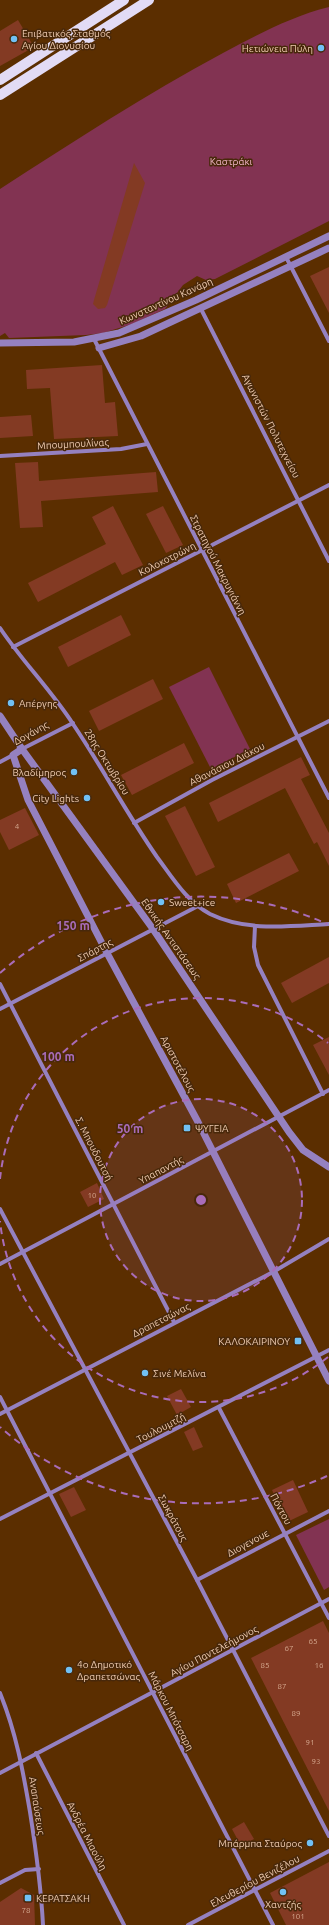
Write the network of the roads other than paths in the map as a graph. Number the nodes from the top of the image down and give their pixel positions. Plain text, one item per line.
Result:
1 (124, 0) edge
2 (149, 0) edge
3 (0, 80) edge
4 (0, 95) edge
5 (329, 236) edge
6 (329, 248) edge
7 (286, 257) junction
8 (291, 267) junction
9 (196, 300) junction
10 (201, 309) junction
11 (94, 339) junction
12 (329, 341) edge
13 (0, 343) edge
14 (99, 348) junction
15 (147, 444) junction
16 (0, 456) edge
17 (329, 485) edge
18 (298, 501) junction
19 (202, 550) junction
20 (329, 561) edge
21 (0, 628) edge
22 (13, 647) junction
23 (0, 716) edge
24 (329, 721) edge
25 (72, 722) junction
26 (298, 738) junction
27 (22, 749) junction
28 (13, 755) junction
29 (0, 762) edge
30 (329, 798) edge
31 (134, 823) junction
32 (198, 906) junction
33 (329, 924) edge
34 (255, 926) junction
35 (154, 929) junction
36 (107, 953) junction
37 (0, 984) edge
38 (10, 1004) junction
39 (0, 1009) edge
40 (329, 1090) edge
41 (323, 1094) junction
42 (278, 1117) junction
43 (213, 1151) junction
44 (329, 1167) edge
45 (113, 1204) junction
46 (0, 1209) edge
47 (329, 1239) edge
48 (22, 1252) junction
49 (0, 1264) edge
50 (273, 1272) junction
51 (174, 1322) junction
52 (329, 1350) edge
53 (316, 1357) junction
54 (84, 1369) junction
55 (329, 1381) edge
56 (0, 1397) edge
57 (219, 1408) junction
58 (7, 1410) junction
59 (0, 1414) edge
60 (129, 1453) junction
61 (50, 1493) junction
62 (329, 1511) edge
63 (0, 1519) edge
64 (285, 1533) junction
65 (197, 1580) junction
66 (329, 1599) edge
67 (321, 1603) junction
68 (329, 1618) edge
69 (232, 1650) junction
70 (153, 1692) junction
71 (0, 1694) edge
72 (36, 1753) junction
73 (22, 1761) junction
74 (0, 1772) edge
75 (329, 1836) edge
76 (329, 1851) edge
77 (39, 1869) junction
78 (0, 1884) edge
79 (255, 1890) junction
80 (196, 1923) edge
81 (43, 1925) edge
82 (124, 1925) edge
83 (188, 1925) edge
84 (273, 1925) edge

1 - 3 main road
2 - 4 main road
5 - 7 street, Κωνσταντίνου Κανάρη
6 - 8 street, Κωνσταντίνου Κανάρη
7 - 8 street
7 - 9 street, Κωνσταντίνου Κανάρη
8 - 10 street, Κωνσταντίνου Κανάρη
8 - 12 street
9 - 10 street, Αγωνιστών Πολυτεχνείου
9 - 11 street, Κωνσταντίνου Κανάρη
10 - 14 street, Κωνσταντίνου Κανάρη
10 - 18 street, Αγωνιστών Πολυτεχνείου
11 - 13 street, Κωνσταντίνου Κανάρη
11 - 14 street, Στρατηγού Μακρυγιάννη
14 - 15 street, Στρατηγού Μακρυγιάννη
15 - 16 street, Μπουμπουλίνας
15 - 19 street, Στρατηγού Μακρυγιάννη
17 - 18 street, Κολοκοτρώνη
18 - 19 street, Κολοκοτρώνη
18 - 20 street, Αγωνιστών Πολυτεχνείου
19 - 22 street, Κολοκοτρώνη
19 - 26 street, Στρατηγού Μακρυγιάννη
21 - 22 street, 28ης Οκτωβρίου
22 - 25 street, 28ης Οκτωβρίου
23 - 27 street, Εθνικής Αντιστάσεως
24 - 26 street, Αθανάσιου Διάκου
25 - 27 street, Δογάνης
25 - 31 street, 28ης Οκτωβρίου
26 - 30 street, Στρατηγού Μακρυγιάννη
26 - 31 street, Αθανάσιου Διάκου
27 - 28 street, Δογάνης
27 - 35 street, Εθνικής Αντιστάσεως
28 - 29 street, Δογάνης
28 - 36 street, Αριστοτέλους
31 - 32 street, 28ης Οκτωβρίου
32 - 34 street
32 - 35 street, Σπάρτης
33 - 34 street
34 - 41 street
35 - 36 street, Σπάρτης
35 - 42 street, Εθνικής Αντιστάσεως
36 - 38 street, Σπάρτης
36 - 43 street, Αριστοτέλους
37 - 38 street, Σ. Μπουδουτσή
38 - 39 street, Σπάρτης
38 - 45 street, Σ. Μπουδουτσή
40 - 41 street, Υπαπαντής
41 - 42 street, Υπαπαντής
42 - 43 street, Υπαπαντής
42 - 44 street, Εθνικής Αντιστάσεως
43 - 45 street, Υπαπαντής
43 - 50 street, Αριστοτέλους
45 - 48 street, Υπαπαντής
45 - 51 street, Σ. Μπουδουτσή
46 - 48 street, Σωκράτους
47 - 50 street, Δραπετσώνας
48 - 49 street, Υπαπαντής
48 - 54 street, Σωκράτους
50 - 51 street, Δραπετσώνας
50 - 53 street, Αριστοτέλους
51 - 54 street, Δραπετσώνας
52 - 53 street, Τουλουμτζή
53 - 55 street, Αριστοτέλους
53 - 57 street, Τουλουμτζή
54 - 58 street, Δραπετσώνας
54 - 60 street, Σωκράτους
56 - 58 street, Μάρκου Μπότσαρη
57 - 60 street, Τουλουμτζή
57 - 64 street, Πόντου
58 - 59 street, Δραπετσώνας
58 - 61 street, Μάρκου Μπότσαρη
60 - 61 street, Τουλουμτζή
60 - 65 street, Σωκράτους
61 - 63 street, Τουλουμτζή
61 - 70 street, Μάρκου Μπότσαρη
62 - 64 street, Διογενουε
64 - 65 street, Διογενουε
64 - 67 street, Πόντου
65 - 69 street, Σωκράτους
66 - 67 street, Αγίου Παντελεήμονος
67 - 68 street, Πόντου
67 - 69 street, Αγίου Παντελεήμονος
69 - 70 street, Αγίου Παντελεήμονος
69 - 75 street, Σωκράτους
70 - 72 street, Αγίου Παντελεήμονος
70 - 79 street, Μάρκου Μπότσαρη
71 - 73 street, Αναπαύσεως
72 - 73 street, Αγίου Παντελεήμονος
72 - 82 street, Ανδρέα Μιαούλη
73 - 74 street, Αγίου Παντελεήμονος
73 - 77 street, Αναπαύσεως
76 - 79 street, Ελευθερίου Βενιζέλου
77 - 78 street
77 - 81 street, Αναπαύσεως
79 - 80 street, Ελευθερίου Βενιζέλου
79 - 84 street, Μάρκου Μπότσαρη
80 - 83 street, Ελευθερίου Βενιζέλου

